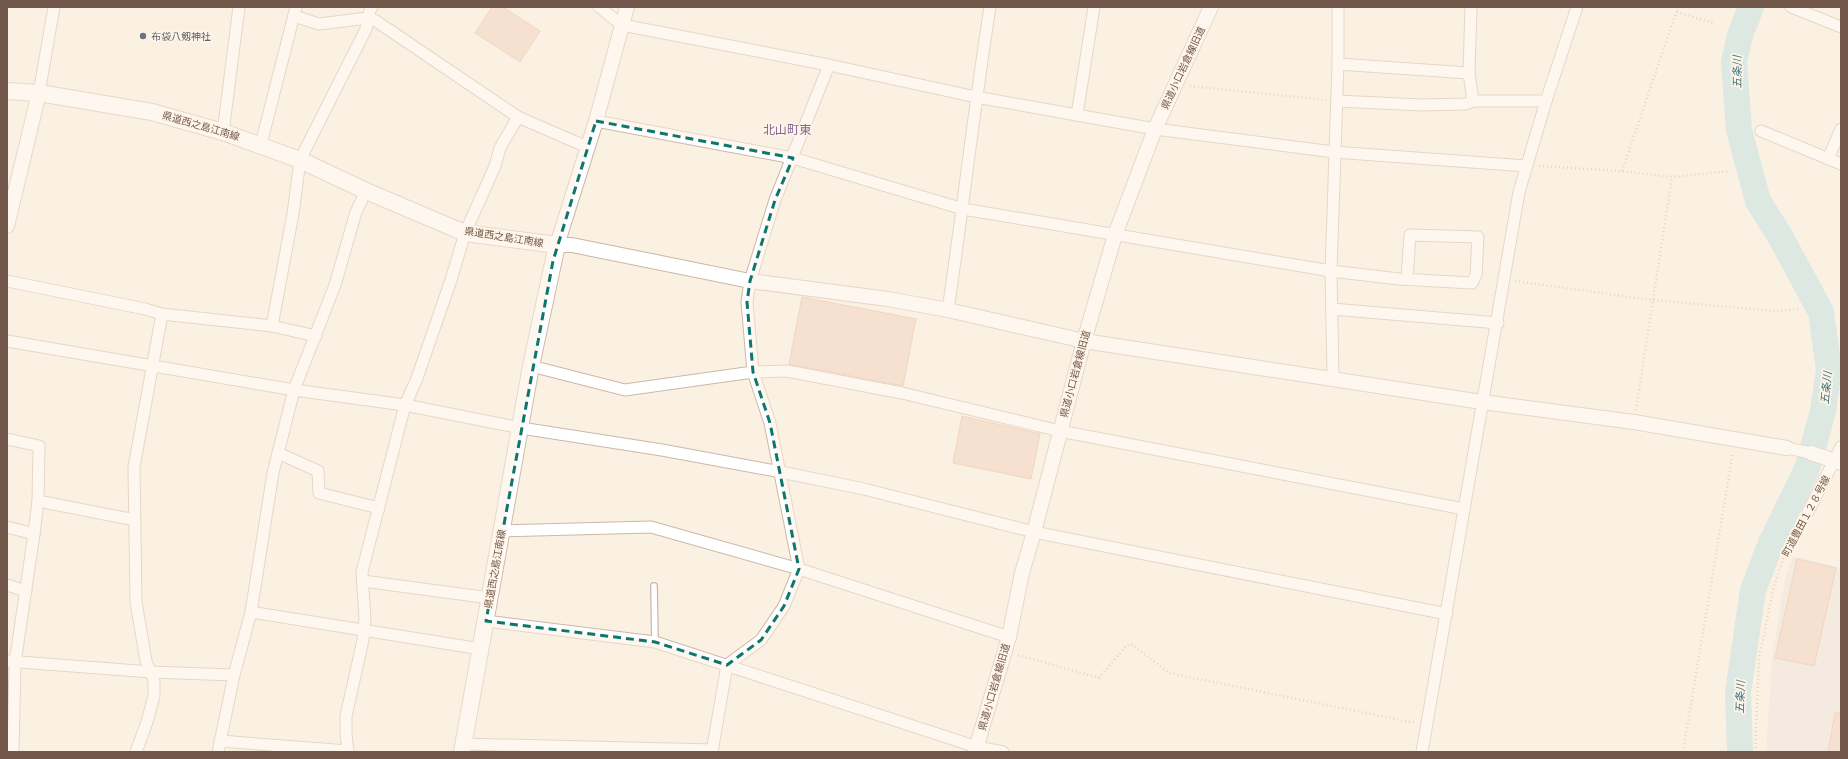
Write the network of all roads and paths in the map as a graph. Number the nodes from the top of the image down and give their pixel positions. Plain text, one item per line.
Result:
1 (54, 7) edge
2 (239, 7) edge
3 (372, 7) edge
4 (599, 7) edge
5 (627, 7) edge
6 (990, 7) edge
7 (1094, 7) edge
8 (1211, 7) edge
9 (1338, 7) edge
10 (1471, 7) edge
11 (1578, 7) edge
12 (1678, 7) edge
13 (1791, 7) edge
14 (295, 11) edge
15 (1677, 12) junction
16 (368, 18) junction
17 (1713, 23) dead end
18 (622, 25) junction
19 (1841, 27) edge
20 (829, 64) junction
21 (1338, 64) junction
22 (1468, 74) junction
23 (1175, 84) junction
24 (7, 91) edge
25 (39, 93) junction
26 (976, 97) junction
27 (1337, 101) junction
28 (1473, 101) junction
29 (1546, 101) junction
30 (1077, 115) junction
31 (518, 117) junction
32 (596, 121) junction
33 (1155, 129) junction
34 (1841, 129) edge
35 (1761, 131) dead end
36 (223, 132) junction
37 (261, 144) junction
38 (587, 147) junction
39 (1334, 152) junction
40 (793, 158) junction
41 (1828, 159) junction
42 (300, 160) junction
43 (1841, 164) edge
44 (1527, 166) junction
45 (1622, 171) junction
46 (1730, 171) dead end
47 (1672, 177) junction
48 (366, 191) junction
49 (963, 209) junction
50 (7, 226) edge
51 (465, 233) junction
52 (1115, 235) junction
53 (557, 245) junction
54 (1331, 271) junction
55 (1407, 279) junction
56 (1505, 279) junction
57 (7, 280) edge
58 (750, 281) junction
59 (1652, 300) junction
60 (1332, 309) junction
61 (1798, 309) dead end
62 (948, 310) junction
63 (162, 314) junction
64 (1498, 323) junction
65 (272, 326) junction
66 (316, 336) junction
67 (1084, 341) junction
68 (7, 342) edge
69 (152, 366) junction
70 (531, 366) junction
71 (753, 372) junction
72 (1333, 378) junction
73 (294, 390) junction
74 (1482, 402) junction
75 (404, 405) junction
76 (1634, 422) junction
77 (521, 428) junction
78 (1060, 431) junction
79 (7, 439) edge
80 (1736, 439) junction
81 (1841, 447) edge
82 (1787, 448) joint
83 (278, 453) junction
84 (1811, 453) joint
85 (1836, 461) edge
86 (781, 472) junction
87 (38, 501) junction
88 (379, 508) junction
89 (1464, 509) junction
90 (1808, 512) joint
91 (135, 520) junction
92 (7, 527) edge
93 (502, 531) junction
94 (1034, 532) junction
95 (34, 534) junction
96 (799, 569) junction
97 (363, 581) junction
98 (7, 586) edge
99 (654, 586) dead end
100 (26, 591) junction
101 (490, 598) junction
102 (251, 612) junction
103 (1447, 614) junction
104 (486, 621) junction
105 (364, 630) junction
106 (1009, 638) junction
107 (655, 642) junction
108 (481, 648) junction
109 (1004, 651) junction
110 (11, 662) edge
111 (727, 665) junction
112 (151, 672) junction
113 (234, 675) junction
114 (1427, 726) junction
115 (220, 741) junction
116 (462, 748) edge
117 (622, 750) edge
118 (976, 750) edge
119 (712, 751) edge
120 (13, 752) edge
121 (136, 752) edge
122 (218, 752) edge
123 (348, 752) edge
124 (1003, 752) edge
125 (1422, 752) edge
126 (1683, 752) edge
127 (1755, 752) edge

1 - 25 street
2 - 36 street
3 - 16 street
4 - 18 street
5 - 18 street
6 - 26 street
7 - 30 street
8 - 23 street, 県道小口岩倉線旧道
9 - 21 street
10 - 22 street
11 - 29 street
12 - 15 path
13 - 19 street
14 - 16 street
14 - 37 street
15 - 17 path
15 - 45 path
16 - 31 street
16 - 42 street
18 - 20 street
18 - 32 street
20 - 26 street
20 - 40 street
21 - 22 street
21 - 27 street
22 - 28 street
23 - 27 path
23 - 33 street, 県道小口岩倉線旧道
24 - 25 main road, 県道西之島江南線
25 - 36 main road, 県道西之島江南線
25 - 50 street
26 - 30 street
26 - 49 street
27 - 28 street
27 - 39 street
28 - 29 street
29 - 44 street
30 - 33 street
31 - 38 street
31 - 51 street
32 - 38 street
32 - 40 street
33 - 39 street
33 - 52 street, 県道小口岩倉線旧道
34 - 41 street
35 - 41 street
36 - 37 main road, 県道西之島江南線
37 - 42 main road, 県道西之島江南線
38 - 53 street
39 - 44 street
39 - 54 street
40 - 49 street
40 - 58 street
41 - 43 street
42 - 48 main road, 県道西之島江南線
42 - 65 street
44 - 45 path
44 - 56 street
45 - 47 path
46 - 47 path
47 - 59 path
48 - 51 main road, 県道西之島江南線
48 - 66 street
49 - 52 street
49 - 62 street
51 - 53 main road, 県道西之島江南線
51 - 75 street
52 - 54 street
52 - 67 street, 県道小口岩倉線旧道
53 - 58 street
53 - 70 main road, 県道西之島江南線
54 - 55 street
54 - 60 street
55 - 55 street
56 - 59 path
56 - 64 street
57 - 63 street
58 - 62 street
58 - 71 street
59 - 61 path
59 - 76 path
60 - 64 street
60 - 72 street
62 - 67 street
63 - 65 street
63 - 69 street
64 - 74 street
65 - 66 street
66 - 73 street
67 - 72 street
67 - 78 street, 県道小口岩倉線旧道
68 - 69 street
69 - 73 street
69 - 91 street
70 - 71 street
70 - 77 main road, 県道西之島江南線
71 - 78 street
71 - 86 street
72 - 74 street
73 - 75 street
73 - 83 street
74 - 76 street
74 - 89 street
75 - 77 street
75 - 88 street
76 - 80 street
77 - 86 street
77 - 93 main road, 県道西之島江南線
78 - 89 street
78 - 94 street, 県道小口岩倉線旧道
79 - 87 street
80 - 82 street
80 - 126 path
81 - 85 street, 町道豊田１２８号線
82 - 84 street
83 - 88 street
83 - 102 street
84 - 85 street
85 - 90 street, 町道豊田１２８号線
86 - 94 street
86 - 96 street
87 - 91 street
87 - 95 street
88 - 97 street
89 - 103 street
90 - 127 path, 町道豊田１２８号線
91 - 112 street
92 - 95 street
93 - 96 street
93 - 101 main road, 県道西之島江南線
94 - 103 street
94 - 106 street, 県道小口岩倉線旧道
95 - 100 street
96 - 106 street
96 - 111 street
97 - 101 street
97 - 105 street
98 - 100 street
99 - 107 lane
100 - 110 street
101 - 104 main road, 県道西之島江南線
102 - 105 street
102 - 113 street
103 - 114 street
104 - 107 street
104 - 108 main road, 県道西之島江南線
105 - 108 street
105 - 123 street
106 - 109 street, 県道小口岩倉線旧道
107 - 111 street
108 - 116 main road, 県道西之島江南線
109 - 114 path
109 - 118 street, 県道小口岩倉線旧道
110 - 112 street
110 - 120 street
111 - 118 street
111 - 119 street
112 - 113 street
112 - 121 street
113 - 115 street
114 - 125 street
115 - 122 street
115 - 123 street
116 - 117 street
117 - 119 street
118 - 124 street

